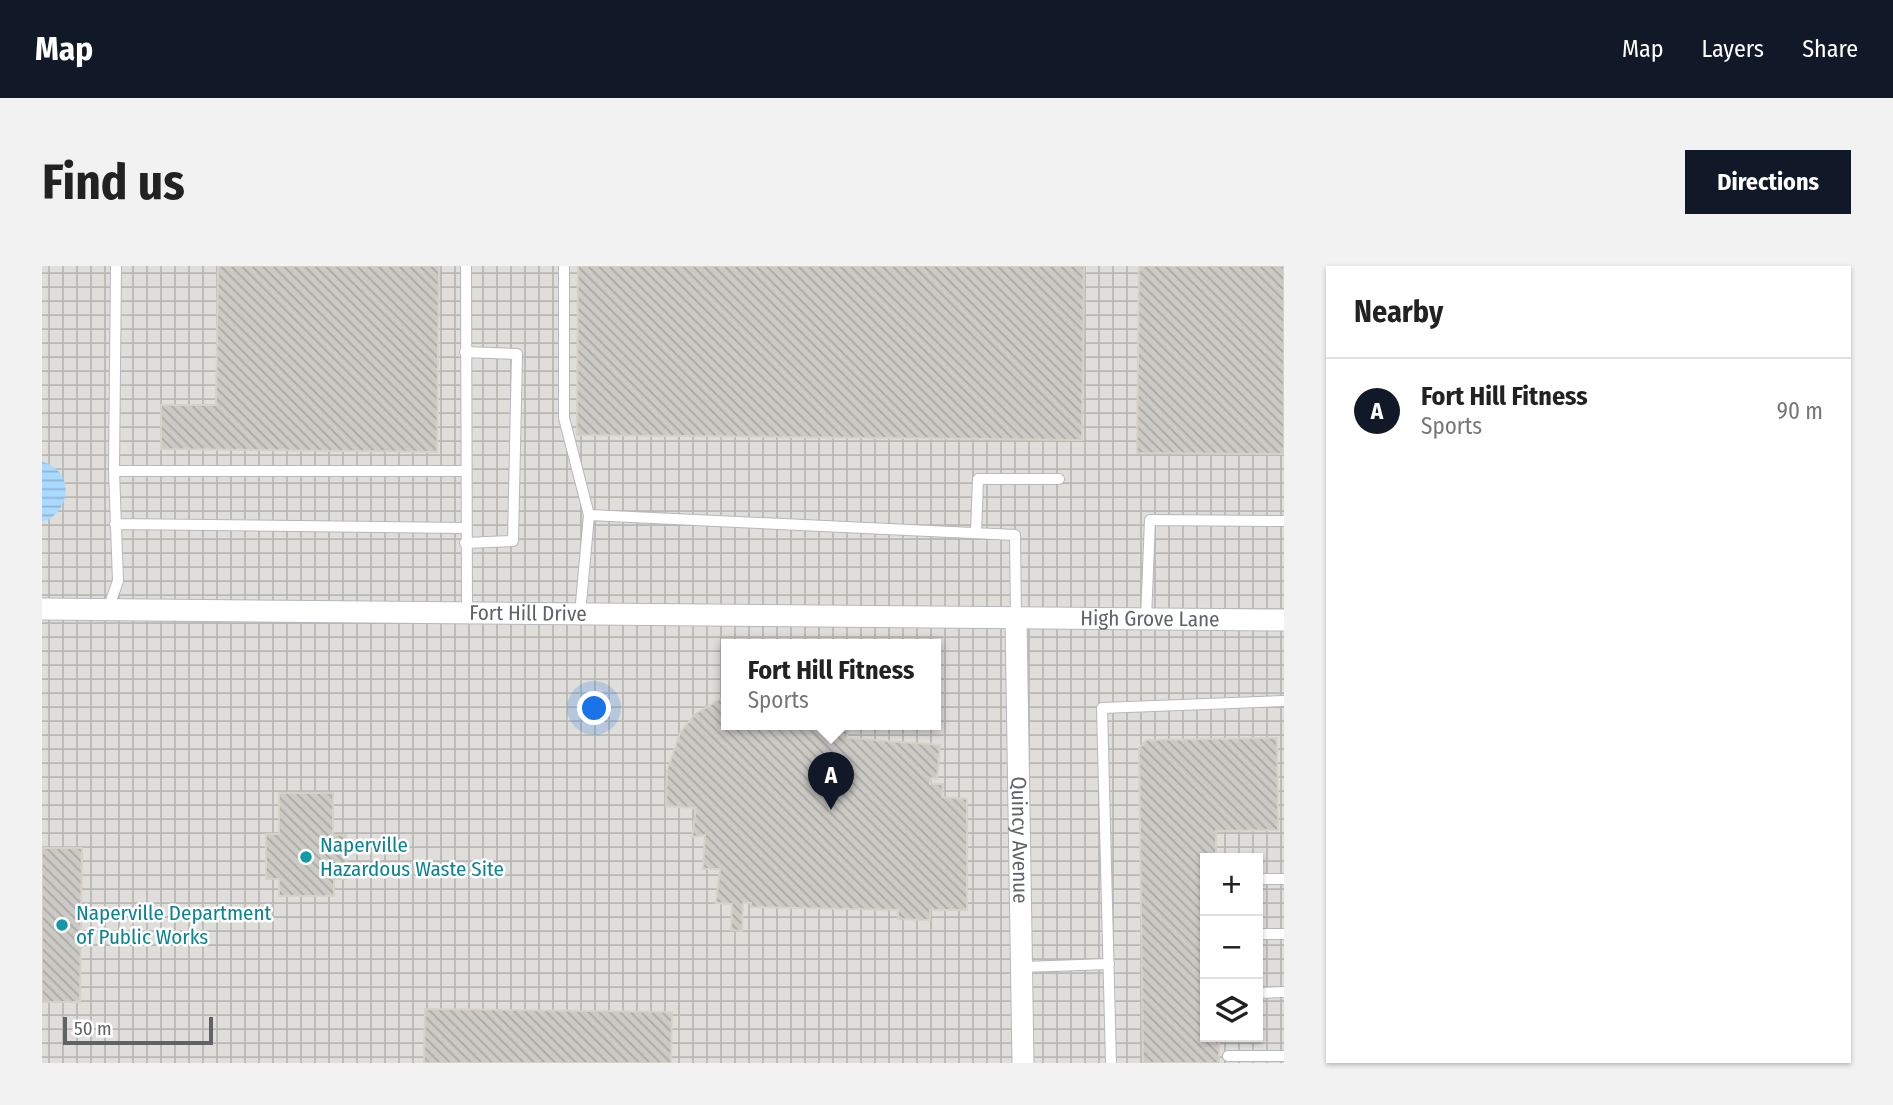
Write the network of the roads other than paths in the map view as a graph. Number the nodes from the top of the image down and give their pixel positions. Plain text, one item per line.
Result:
1 (116, 266) edge
2 (466, 266) edge
3 (564, 266) edge
4 (465, 352) junction
5 (114, 471) junction
6 (465, 471) junction
7 (1059, 479) dead end
8 (589, 515) junction
9 (1284, 521) edge
10 (115, 524) junction
11 (464, 528) junction
12 (976, 533) junction
13 (465, 543) junction
14 (42, 609) edge
15 (108, 609) junction
16 (467, 613) junction
17 (580, 614) junction
18 (1016, 618) junction
19 (1146, 619) junction
20 (1284, 621) edge
21 (1284, 701) edge
22 (1284, 879) edge
23 (1263, 880) edge
24 (1263, 934) edge
25 (1284, 934) edge
26 (1109, 964) junction
27 (1022, 967) junction
28 (1284, 992) edge
29 (1263, 993) edge
30 (1228, 1056) dead end
31 (1284, 1056) edge
32 (1023, 1063) edge
33 (1111, 1063) edge

1 - 5 lane
2 - 4 lane
3 - 8 lane
4 - 6 lane
4 - 13 lane
5 - 6 lane
5 - 10 lane
6 - 11 lane
7 - 12 lane
8 - 12 lane
8 - 17 lane
9 - 19 lane
10 - 11 lane
10 - 15 lane
11 - 13 lane
12 - 18 lane
13 - 16 lane
14 - 15 street, Fort Hill Drive
15 - 16 street, Fort Hill Drive
16 - 17 street, Fort Hill Drive
17 - 18 street, Fort Hill Drive
18 - 19 street, High Grove Lane
18 - 27 street, Quincy Avenue
19 - 20 street, High Grove Lane
21 - 26 lane
22 - 23 lane
24 - 25 lane
26 - 27 lane
26 - 33 lane
27 - 32 street, Quincy Avenue
28 - 29 lane
30 - 31 lane

